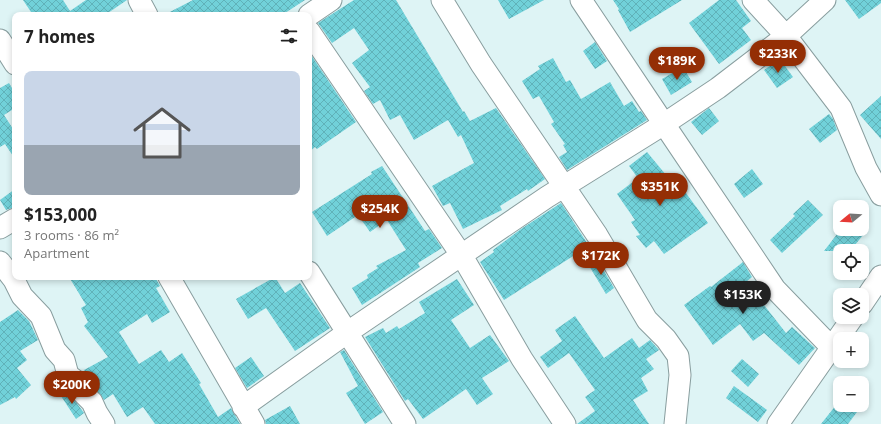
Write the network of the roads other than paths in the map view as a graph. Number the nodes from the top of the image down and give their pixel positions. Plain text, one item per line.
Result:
1 (139, 0) edge
2 (442, 0) edge
3 (581, 0) edge
4 (753, 0) edge
5 (825, 0) edge
6 (145, 12) edge
7 (312, 35) edge
8 (786, 36) junction
9 (0, 40) edge
10 (12, 59) edge
11 (664, 124) junction
12 (564, 186) junction
13 (881, 195) edge
14 (12, 221) edge
15 (0, 228) edge
16 (462, 256) junction
17 (0, 262) edge
18 (881, 276) edge
19 (12, 277) edge
20 (312, 277) edge
21 (14, 280) edge
22 (171, 280) edge
23 (869, 294) edge
24 (848, 324) edge
25 (348, 332) junction
26 (832, 348) junction
27 (248, 415) edge
28 (104, 424) edge
29 (405, 424) edge
30 (565, 424) edge
31 (675, 424) edge
32 (778, 424) edge

1 - 6 street
2 - 12 street
3 - 11 street
4 - 8 street
5 - 8 street
7 - 16 street
8 - 11 street
8 - 13 street
9 - 10 street
11 - 12 street
11 - 26 street
12 - 16 street
12 - 31 street
14 - 15 street
16 - 25 street
16 - 30 street
17 - 19 street
18 - 23 street
20 - 25 street
21 - 28 street
22 - 27 street
24 - 26 street
25 - 27 street
25 - 29 street
26 - 32 street

